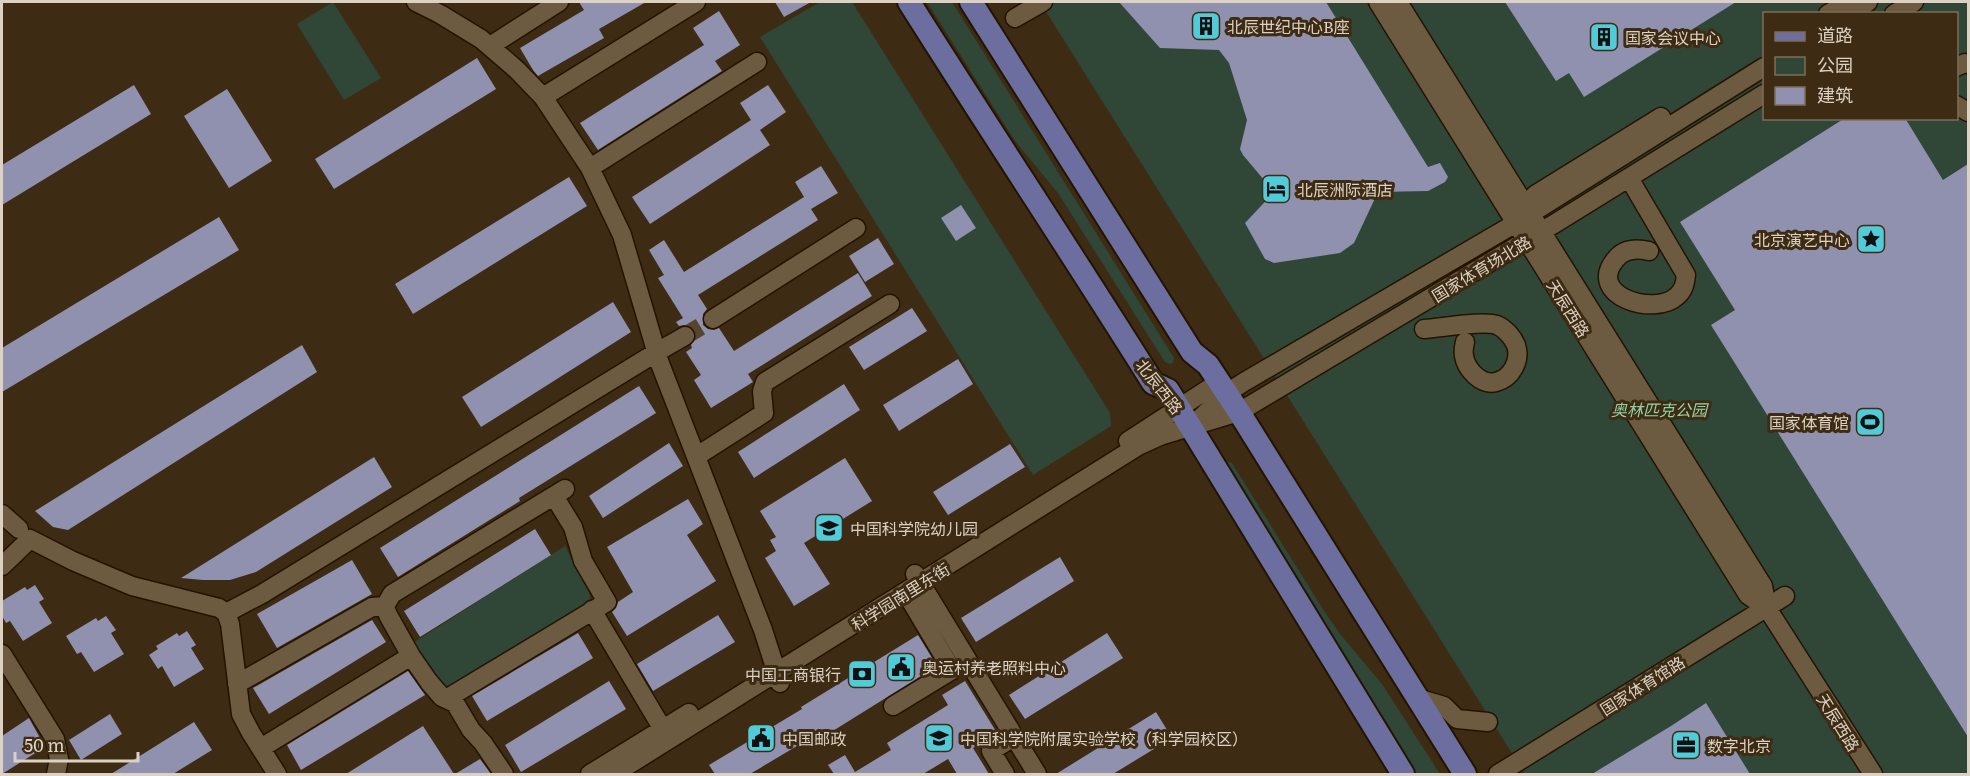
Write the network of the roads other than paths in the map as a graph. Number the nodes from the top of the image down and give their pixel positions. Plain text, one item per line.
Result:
1 (416, 2) edge
2 (559, 2) edge
3 (696, 2) edge
4 (909, 2) edge
5 (971, 2) edge
6 (1043, 2) edge
7 (1378, 2) edge
8 (1398, 2) edge
9 (1848, 2) edge
10 (1868, 2) edge
11 (1831, 12) edge
12 (1852, 12) edge
13 (1015, 18) dead end
14 (490, 46) junction
15 (1763, 54) edge
16 (757, 62) dead end
17 (1763, 68) edge
18 (1763, 95) edge
19 (543, 97) junction
20 (590, 168) junction
21 (1629, 178) junction
22 (1524, 218) junction
23 (856, 228) dead end
24 (1534, 236) junction
25 (1649, 251) dead end
26 (890, 304) dead end
27 (713, 319) tunnel mouth
28 (1424, 329) dead end
29 (685, 336) tunnel mouth
30 (1465, 342) dead end
31 (657, 352) junction
32 (1229, 398) junction
33 (1178, 408) junction
34 (1190, 427) junction
35 (697, 456) junction
36 (2, 514) edge
37 (24, 534) junction
38 (2, 566) edge
39 (916, 589) junction
40 (1785, 596) dead end
41 (385, 606) junction
42 (1767, 608) junction
43 (592, 610) junction
44 (226, 613) junction
45 (411, 656) junction
46 (4, 664) edge
47 (776, 673) junction
48 (237, 684) junction
49 (1417, 698) junction
50 (446, 699) junction
51 (893, 706) dead end
52 (1488, 722) dead end
53 (1014, 737) junction
54 (669, 739) junction
55 (261, 748) junction
56 (56, 774) edge
57 (278, 774) edge
58 (504, 774) edge
59 (590, 774) edge
60 (614, 774) edge
61 (632, 774) edge
62 (1005, 774) edge
63 (1037, 774) edge
64 (1403, 774) edge
65 (1465, 774) edge
66 (1498, 774) edge
67 (1873, 774) edge

1 - 14 street
2 - 14 street
3 - 19 street
4 - 33 main road, 北辰西路
5 - 32 main road
6 - 13 street
7 - 22 street, 天辰西路
8 - 22 street, 天辰西路
9 - 11 street
10 - 12 street
14 - 19 street
15 - 22 street, 国家体育场北路
16 - 20 street
17 - 22 street, 国家体育场北路
18 - 21 street, 国家体育场北路
19 - 20 street
20 - 31 street
21 - 24 street, 国家体育场北路
21 - 25 street
22 - 24 street, 天辰西路
22 - 32 street, 国家体育场北路
23 - 27 street
24 - 32 street, 国家体育场北路
24 - 42 street, 天辰西路
26 - 35 street
28 - 30 street
29 - 31 street
31 - 35 street
31 - 44 street
32 - 33 street
32 - 34 street
32 - 49 main road
33 - 34 main road, 北辰西路
33 - 39 street
34 - 39 street, 科学园南里东街
34 - 64 main road, 北辰西路
35 - 47 street
36 - 37 street
37 - 38 street
37 - 44 street
39 - 47 street, 科学园南里东街
39 - 51 street
39 - 53 street
40 - 42 street, 国家体育馆路
41 - 43 street
41 - 45 street
41 - 48 street
42 - 66 street, 国家体育馆路
42 - 67 street, 天辰西路
43 - 50 street
43 - 54 street
44 - 48 street
45 - 50 street
45 - 55 street
46 - 56 street
47 - 54 street, 科学园南里东街
48 - 55 street
49 - 52 street
49 - 65 main road
50 - 58 street
53 - 62 street
53 - 63 street
54 - 59 street
54 - 60 street, 科学园南里东街
54 - 61 street
55 - 57 street

